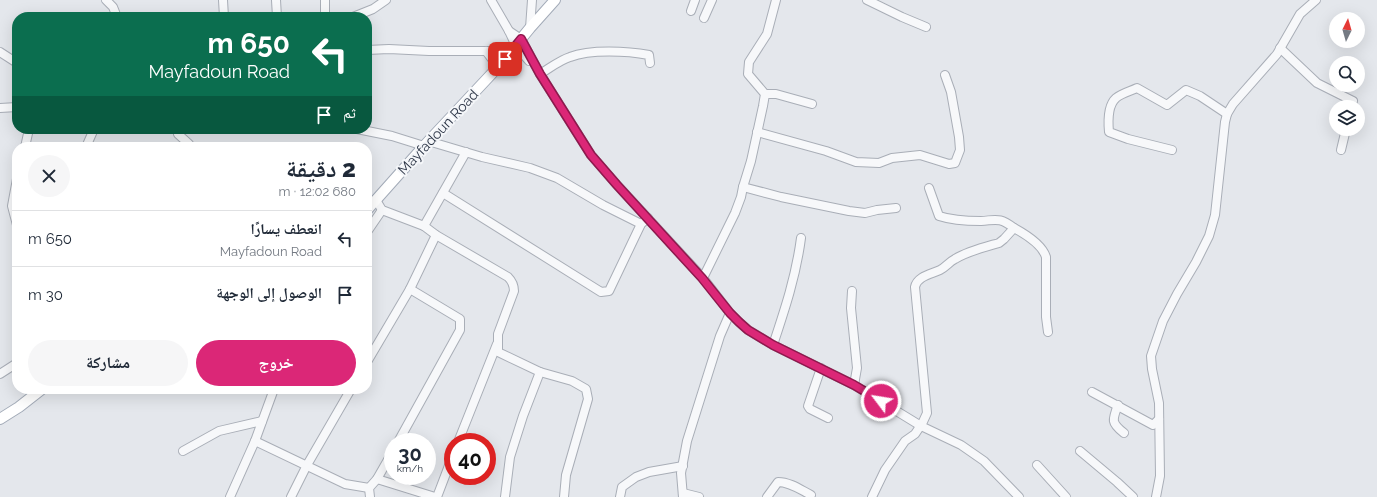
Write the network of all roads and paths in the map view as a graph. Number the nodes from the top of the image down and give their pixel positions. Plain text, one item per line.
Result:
1 (106, 0) edge
2 (223, 0) edge
3 (276, 0) edge
4 (325, 0) edge
5 (386, 0) edge
6 (491, 0) edge
7 (532, 0) edge
8 (555, 0) edge
9 (696, 0) edge
10 (712, 0) edge
11 (776, 0) edge
12 (867, 0) edge
13 (1316, 0) edge
14 (546, 10) junction
15 (691, 11) dead end
16 (115, 12) edge
17 (224, 12) edge
18 (277, 12) edge
19 (326, 12) edge
20 (366, 12) edge
21 (704, 18) dead end
22 (926, 27) dead end
23 (530, 28) junction
24 (516, 45) junction
25 (1280, 48) junction
26 (372, 50) edge
27 (486, 51) junction
28 (0, 52) edge
29 (12, 60) edge
30 (650, 63) dead end
31 (498, 67) junction
32 (540, 74) junction
33 (945, 75) dead end
34 (765, 94) junction
35 (1351, 100) edge
36 (812, 104) dead end
37 (12, 107) edge
38 (0, 108) edge
39 (1227, 114) junction
40 (372, 132) edge
41 (758, 132) junction
42 (178, 134) edge
43 (1344, 136) edge
44 (187, 142) edge
45 (426, 143) junction
46 (1172, 150) dead end
47 (1341, 150) dead end
48 (466, 152) junction
49 (743, 187) junction
50 (929, 188) dead end
51 (443, 193) junction
52 (376, 200) junction
53 (372, 204) edge
54 (896, 208) dead end
55 (382, 210) junction
56 (648, 218) junction
57 (641, 224) junction
58 (372, 225) edge
59 (424, 226) junction
60 (1014, 228) junction
61 (436, 235) junction
62 (801, 238) dead end
63 (702, 278) junction
64 (410, 289) junction
65 (852, 291) dead end
66 (730, 313) junction
67 (1048, 332) dead end
68 (498, 341) junction
69 (773, 345) junction
70 (372, 354) edge
71 (12, 366) edge
72 (821, 368) junction
73 (540, 372) junction
74 (0, 374) edge
75 (854, 385) junction
76 (1092, 392) dead end
77 (28, 394) edge
78 (35, 394) edge
79 (272, 394) edge
80 (348, 394) edge
81 (1118, 406) junction
82 (0, 414) edge
83 (828, 418) dead end
84 (0, 419) edge
85 (1159, 419) junction
86 (262, 420) junction
87 (921, 425) junction
88 (403, 433) edge
89 (462, 433) edge
90 (1124, 433) dead end
91 (255, 441) junction
92 (183, 451) dead end
93 (1080, 451) dead end
94 (307, 465) junction
95 (1036, 465) dead end
96 (384, 466) edge
97 (683, 466) junction
98 (444, 477) edge
99 (377, 479) junction
100 (369, 493) edge
101 (799, 493) edge
102 (811, 494) dead end
103 (683, 495) edge
104 (1017, 496) edge
105 (230, 497) edge
106 (290, 497) edge
107 (436, 497) edge
108 (505, 497) edge
109 (564, 497) edge
110 (620, 497) edge
111 (699, 497) edge
112 (767, 497) edge
113 (872, 497) edge
114 (1066, 497) edge
115 (1133, 497) edge
116 (1156, 497) edge

1 - 16 street
2 - 17 street
3 - 18 street
4 - 19 street
5 - 20 street
6 - 24 street
7 - 14 street
7 - 23 street
8 - 14 main road, Mayfadoun Road
9 - 15 street
10 - 21 street
11 - 34 street
12 - 22 street
13 - 25 street
14 - 23 main road, Mayfadoun Road
23 - 24 main road, Mayfadoun Road
24 - 27 street
24 - 31 main road, Mayfadoun Road
24 - 32 street
25 - 35 street
25 - 39 street
26 - 27 street
27 - 31 street
28 - 29 street
30 - 32 street
31 - 45 main road, Mayfadoun Road
32 - 56 street
33 - 41 street
34 - 36 street
34 - 41 street
37 - 38 street
39 - 46 street
39 - 85 street
40 - 45 street
41 - 49 street
42 - 44 street
43 - 47 street
45 - 48 street
45 - 52 main road, Mayfadoun Road
48 - 51 street
48 - 57 street
49 - 54 street
49 - 63 street
50 - 60 street
51 - 57 street
51 - 59 street
52 - 53 main road, Mayfadoun Road
52 - 55 street
55 - 58 street
55 - 59 street
56 - 57 street
56 - 63 street
59 - 61 street
60 - 67 street
60 - 87 street
61 - 64 street
61 - 68 street
62 - 69 street
63 - 66 street
64 - 70 street
64 - 88 street
65 - 75 street
66 - 69 street
66 - 97 street
68 - 73 street
68 - 89 street
69 - 72 street
71 - 74 street
72 - 75 street
72 - 83 street
73 - 108 street
73 - 109 street
75 - 87 street
76 - 81 street
77 - 82 main road
78 - 84 main road
79 - 86 street
80 - 94 street
81 - 85 street
81 - 90 street
85 - 116 street
86 - 91 street
86 - 92 street
87 - 104 street
87 - 113 street
91 - 94 street
91 - 105 street
93 - 115 street
94 - 100 street
94 - 106 street
95 - 114 street
96 - 99 street
97 - 103 street
97 - 110 street
98 - 107 street
99 - 100 street
99 - 107 street
101 - 102 street
101 - 112 street
103 - 111 street

